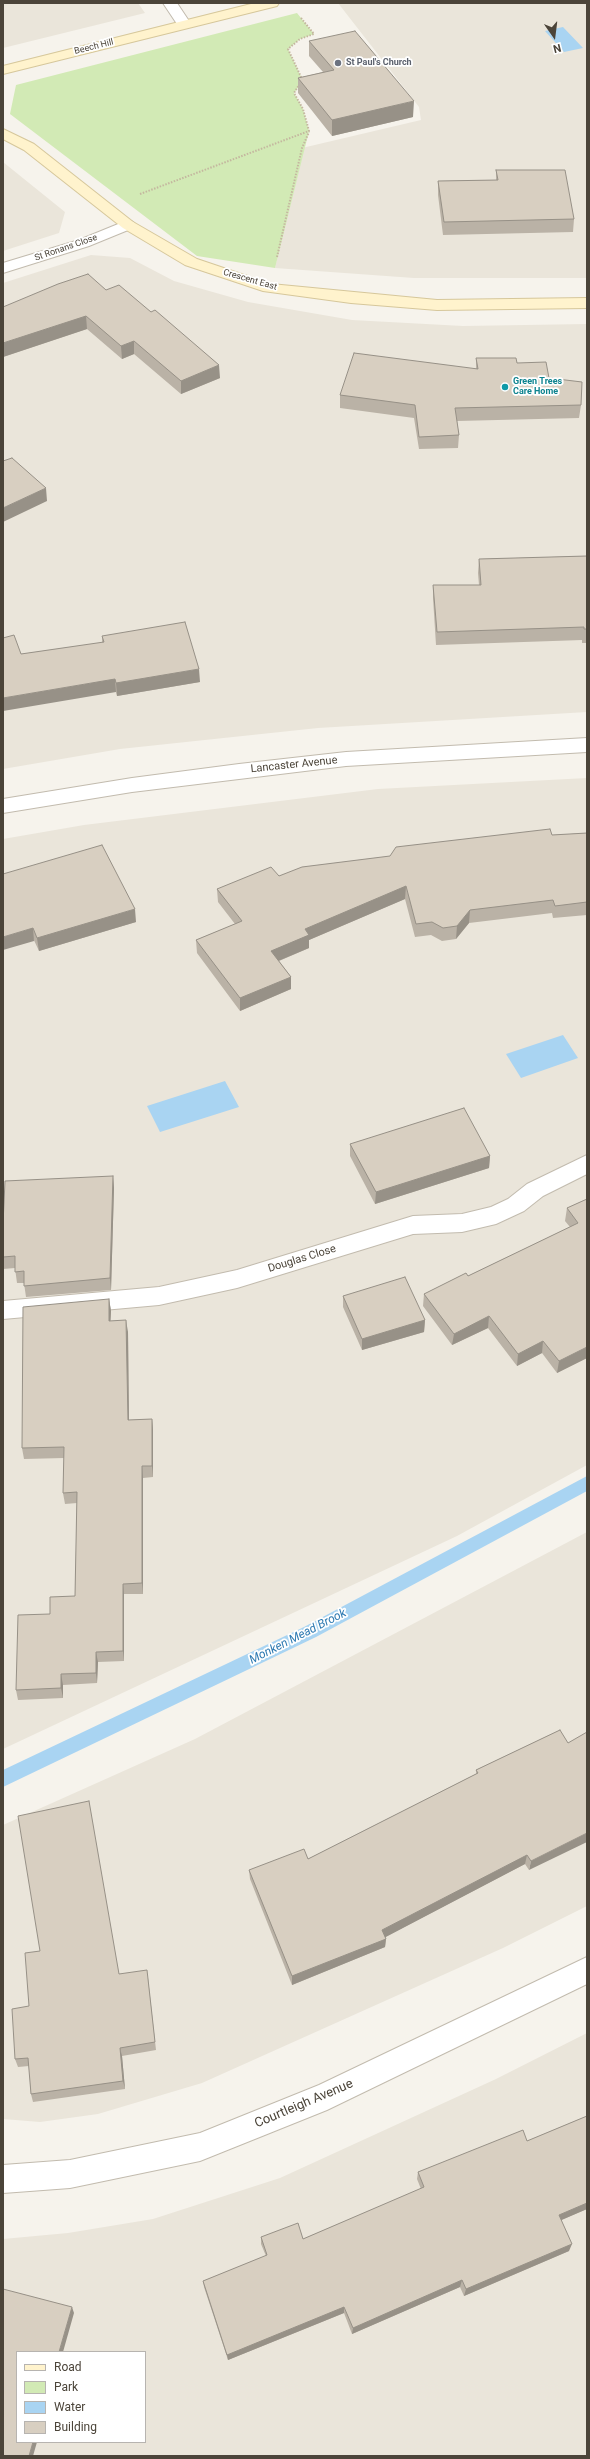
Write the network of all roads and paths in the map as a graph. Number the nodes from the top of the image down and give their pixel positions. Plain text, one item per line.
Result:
1 (170, 3) edge
2 (272, 3) edge
3 (297, 13) dead end
4 (184, 24) junction
5 (3, 70) edge
6 (309, 131) junction
7 (3, 133) edge
8 (106, 207) junction
9 (128, 224) junction
10 (3, 268) edge
11 (269, 288) junction
12 (587, 303) edge
13 (587, 745) edge
14 (3, 806) edge
15 (587, 1164) edge
16 (3, 1310) edge
17 (587, 1970) edge
18 (3, 2179) edge

1 - 4 street
2 - 4 street, Beech Hill
3 - 6 path
4 - 5 street, Beech Hill
6 - 8 path
6 - 11 path
7 - 8 street, Crescent East
8 - 9 street, Crescent East
9 - 10 street, St Ronans Close
9 - 11 street, Crescent East
11 - 12 street, Crescent East
13 - 14 street, Lancaster Avenue
15 - 16 street, Douglas Close
17 - 18 street, Courtleigh Avenue

